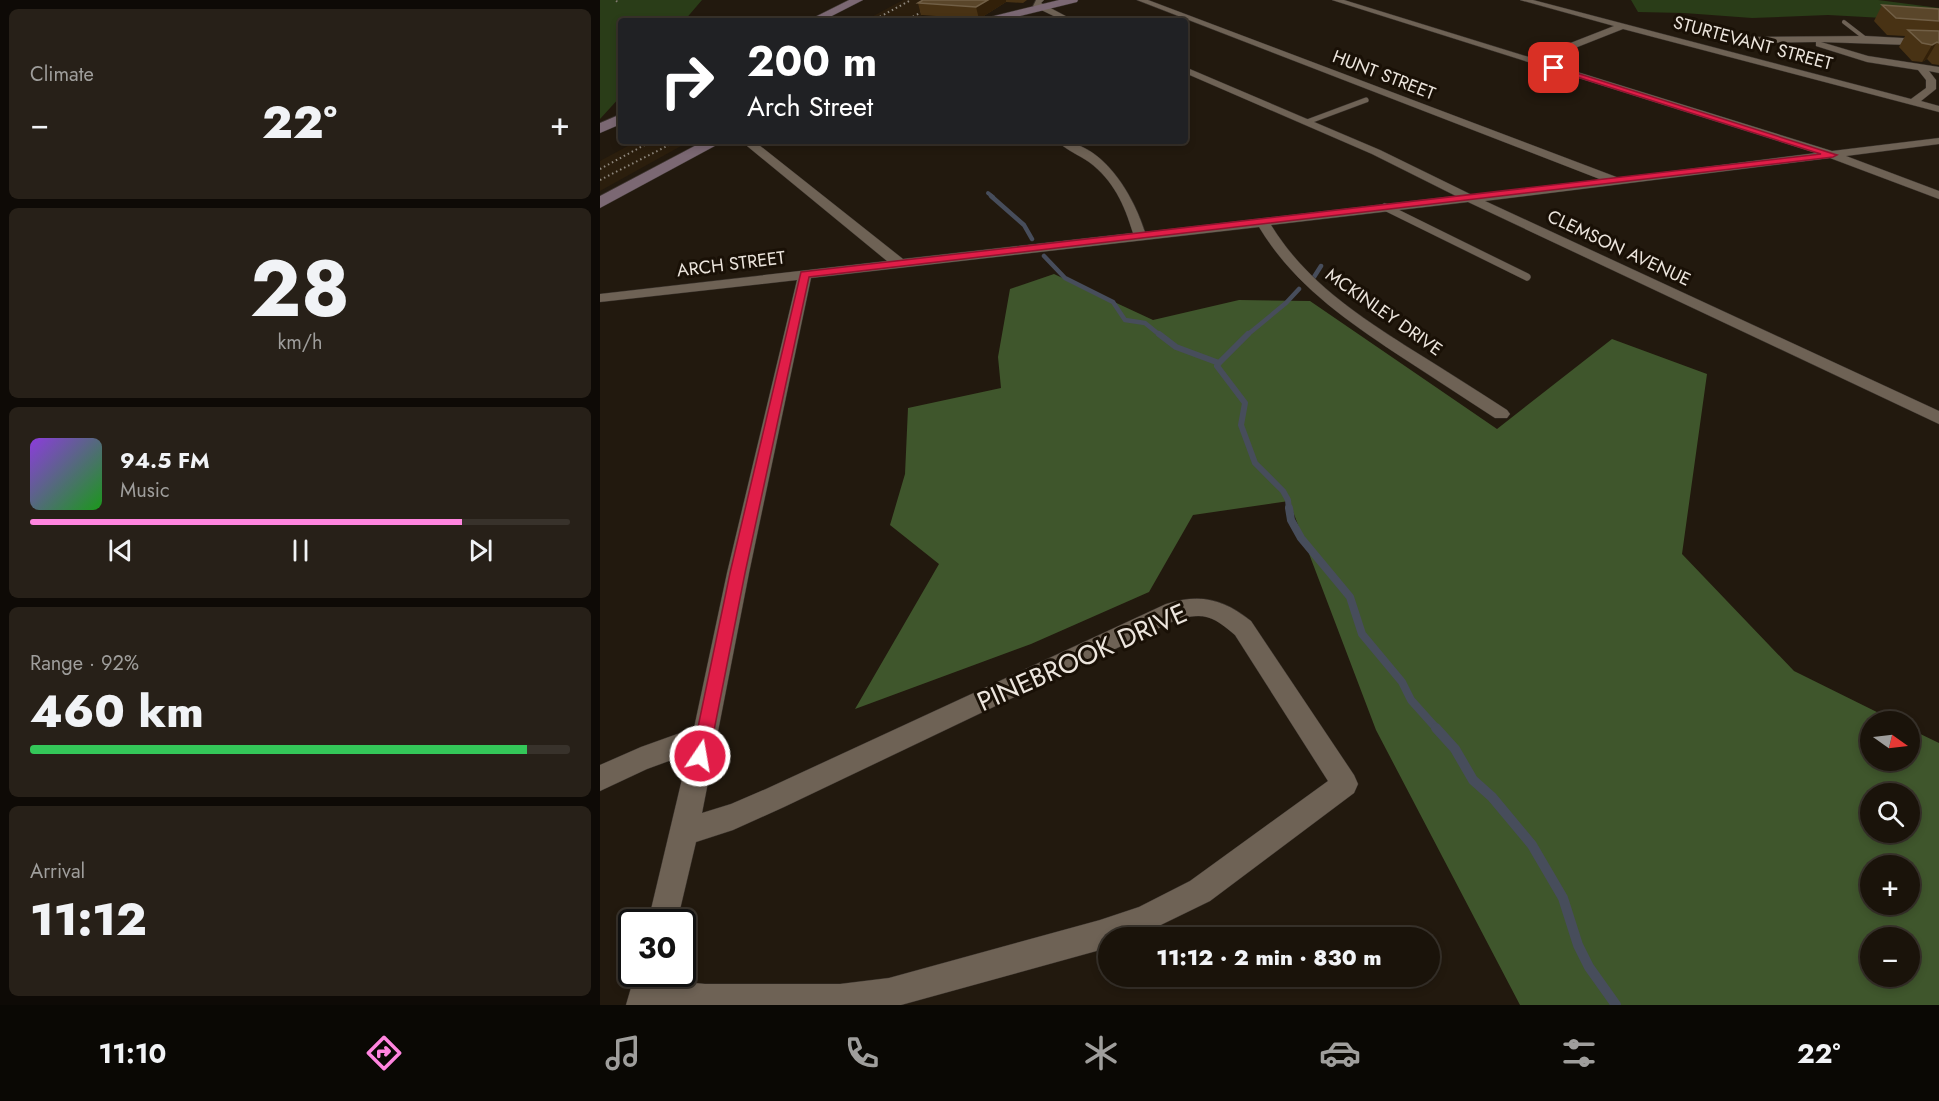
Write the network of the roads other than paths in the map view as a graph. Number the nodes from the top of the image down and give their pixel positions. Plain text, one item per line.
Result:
1 (858, 0) edge
2 (1073, 0) edge
3 (1141, 0) edge
4 (1336, 0) edge
5 (1524, 0) edge
6 (1040, 4) edge
7 (819, 18) edge
8 (996, 18) edge
9 (1066, 18) edge
10 (1844, 22) dead end
11 (1622, 26) junction
12 (1805, 39) junction
13 (1866, 39) junction
14 (1741, 40) dead end
15 (1939, 43) edge
16 (1533, 61) junction
17 (1922, 68) junction
18 (1939, 70) edge
19 (1188, 71) edge
20 (1366, 100) dead end
21 (1913, 102) junction
22 (1939, 109) edge
23 (618, 120) edge
24 (1307, 122) junction
25 (600, 129) edge
26 (1939, 141) edge
27 (710, 144) edge
28 (751, 144) edge
29 (1068, 144) edge
30 (1833, 155) junction
31 (1616, 181) junction
32 (1939, 195) edge
33 (1468, 198) junction
34 (600, 203) edge
35 (1385, 207) junction
36 (1263, 222) junction
37 (1140, 236) junction
38 (900, 263) junction
39 (805, 274) junction
40 (1527, 278) dead end
41 (600, 297) edge
42 (1501, 414) dead end
43 (1939, 418) edge
44 (705, 736) junction
45 (600, 778) edge
46 (684, 832) junction
47 (666, 909) edge
48 (646, 990) edge

1 - 7 street
2 - 6 street
3 - 31 street, HUNT STREET
4 - 16 street
5 - 11 street, STURTEVANT STREET
6 - 8 street
6 - 9 street
10 - 13 lane
11 - 16 street
11 - 21 street, STURTEVANT STREET
12 - 13 street
12 - 14 street
12 - 17 street
13 - 15 street
16 - 30 street
17 - 18 street
17 - 21 street
19 - 24 street, CLEMSON AVENUE
20 - 24 lane
21 - 22 street, STURTEVANT STREET
23 - 25 street
24 - 33 street, CLEMSON AVENUE
26 - 30 street, ARCH STREET
27 - 34 street
28 - 38 street
29 - 37 street
30 - 31 street, ARCH STREET
30 - 32 street
31 - 33 street, ARCH STREET
33 - 35 street, ARCH STREET
33 - 43 street, CLEMSON AVENUE
35 - 36 street, ARCH STREET
35 - 40 lane
36 - 37 street, ARCH STREET
36 - 42 street, MCKINLEY DRIVE
37 - 38 street, ARCH STREET
38 - 39 street, ARCH STREET
39 - 41 street, ARCH STREET
39 - 44 street
44 - 45 street
44 - 46 street
46 - 47 street
46 - 48 street, PINEBROOK DRIVE

